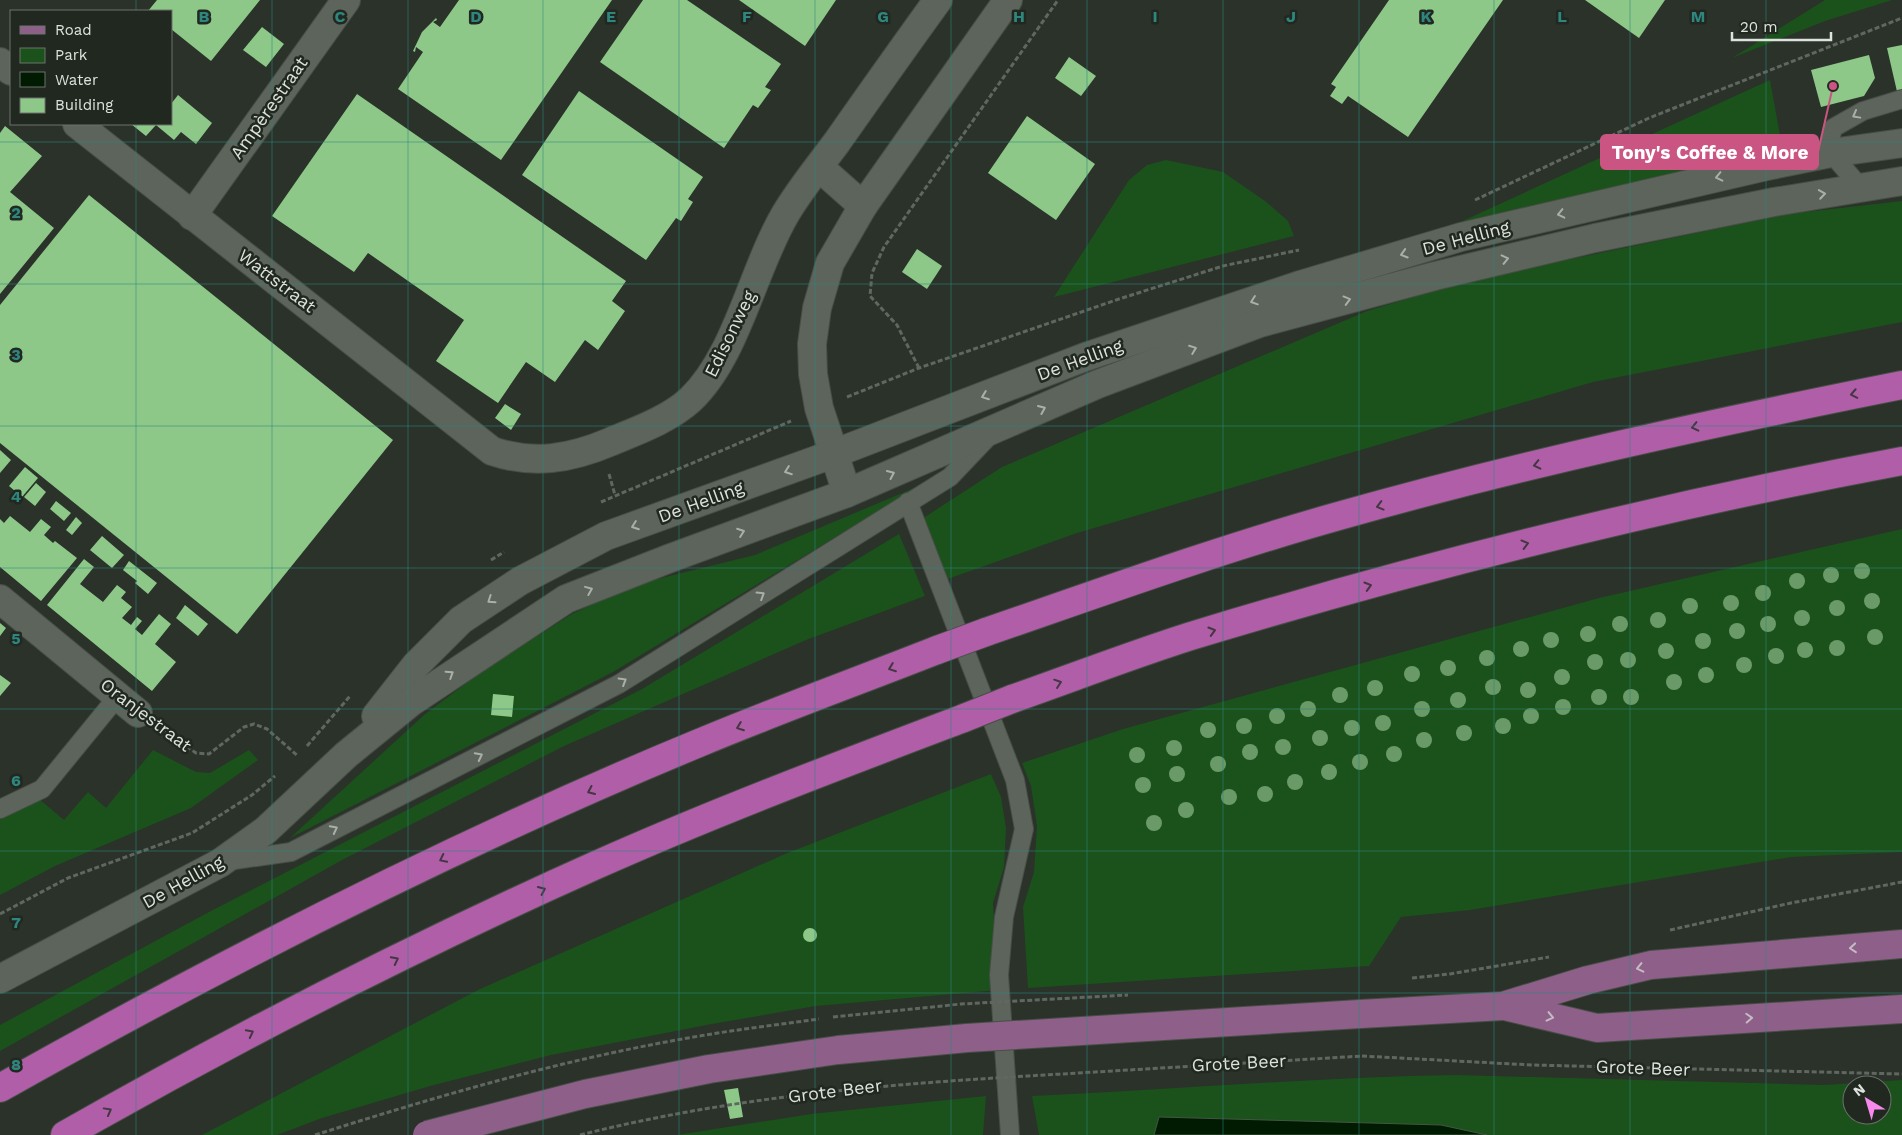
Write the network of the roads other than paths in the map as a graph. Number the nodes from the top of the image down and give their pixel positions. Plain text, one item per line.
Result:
1 (346, 0) edge
2 (938, 0) edge
3 (1008, 0) edge
4 (0, 62) edge
5 (10, 70) edge
6 (1902, 99) edge
7 (78, 125) edge
8 (1902, 143) edge
9 (1830, 153) junction
10 (819, 167) junction
11 (1902, 181) edge
12 (1861, 188) junction
13 (863, 206) junction
14 (192, 216) junction
15 (1902, 385) edge
16 (997, 428) junction
17 (476, 440) joint
18 (834, 454) junction
19 (1902, 460) edge
20 (847, 493) junction
21 (908, 502) junction
22 (0, 599) edge
23 (128, 704) joint
24 (346, 755) junction
25 (0, 809) edge
26 (220, 863) junction
27 (1902, 944) edge
28 (0, 979) edge
29 (1503, 1006) junction
30 (1902, 1009) edge
31 (0, 1088) edge
32 (65, 1135) edge
33 (427, 1135) edge
34 (1010, 1135) edge

1 - 14 street, Ampèrestraat
2 - 10 street, Edisonweg
3 - 13 street
4 - 5 street
6 -> 9 lane
7 - 14 street, Wattstraat
8 - 9 street, De Helling
9 - 12 lane
9 -> 18 street, De Helling
10 - 13 street
10 - 17 street, Edisonweg
11 - 12 street, De Helling
16 -> 12 street, De Helling
13 - 18 street
14 - 17 street, Wattstraat
15 -> 31 highway, bridge
20 -> 16 street, De Helling
16 - 21 lane
18 - 20 street
18 -> 24 street, De Helling
32 -> 19 highway, bridge
24 -> 20 street, De Helling
26 -> 21 lane
21 - 34 lane
22 - 23 street, Oranjestraat
23 - 25 lane
24 - 26 street, De Helling
26 - 28 street, De Helling
27 -> 29 main road
29 -> 30 main road
29 - 33 main road, bridge

